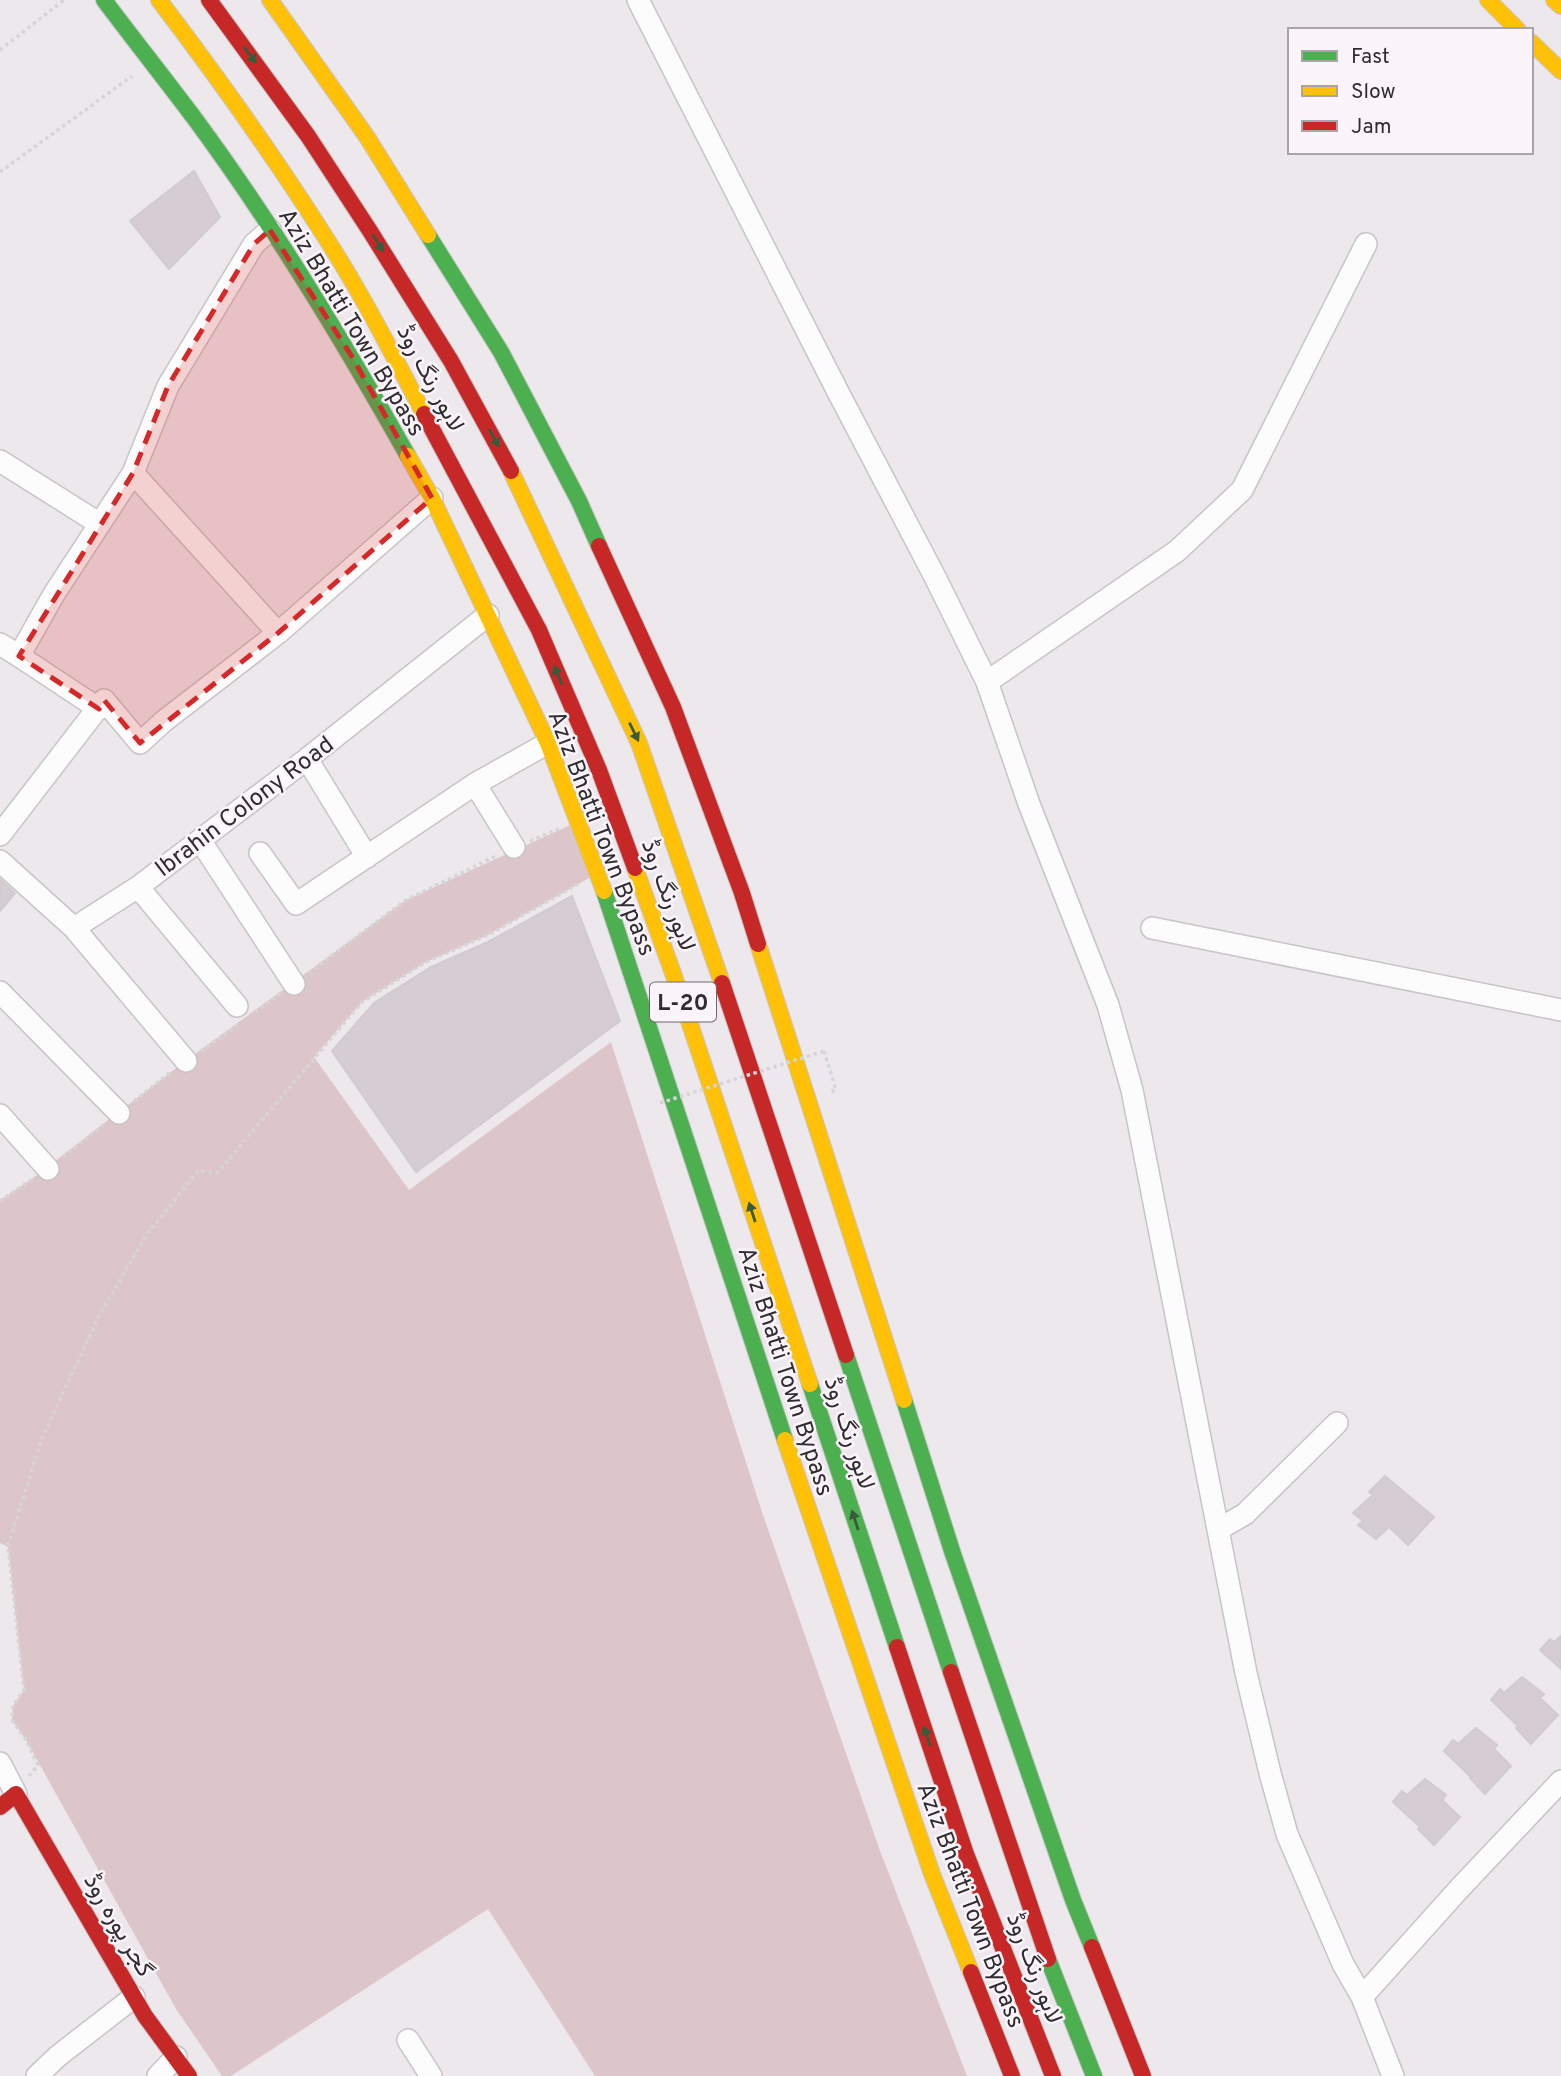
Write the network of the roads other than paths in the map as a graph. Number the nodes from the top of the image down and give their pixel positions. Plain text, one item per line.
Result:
1 (104, 0) edge
2 (159, 0) edge
3 (209, 0) edge
4 (270, 0) edge
5 (638, 0) edge
6 (1488, 0) edge
7 (1554, 0) edge
8 (1561, 6) edge
9 (1516, 28) edge
10 (1533, 44) edge
11 (1561, 71) edge
12 (270, 230) junction
13 (1366, 244) dead end
14 (0, 461) edge
15 (133, 473) junction
16 (432, 498) junction
17 (100, 524) junction
18 (488, 615) junction
19 (278, 633) junction
20 (0, 644) edge
21 (19, 656) junction
22 (987, 682) junction
23 (99, 709) junction
24 (548, 743) junction
25 (307, 760) junction
26 (475, 785) junction
27 (0, 835) edge
28 (200, 840) junction
29 (514, 847) dead end
30 (260, 853) dead end
31 (367, 857) junction
32 (0, 861) edge
33 (138, 887) junction
34 (74, 928) junction
35 (1152, 928) dead end
36 (294, 984) dead end
37 (0, 992) edge
38 (237, 1006) dead end
39 (1561, 1010) edge
40 (186, 1061) dead end
41 (119, 1114) dead end
42 (0, 1115) edge
43 (48, 1169) dead end
44 (1336, 1423) dead end
45 (1219, 1529) junction
46 (0, 1763) edge
47 (1561, 1781) edge
48 (8, 1800) edge
49 (134, 1997) junction
50 (1362, 1997) junction
51 (408, 2040) dead end
52 (176, 2057) junction
53 (37, 2076) edge
54 (158, 2076) edge
55 (189, 2076) edge
56 (431, 2076) edge
57 (1012, 2076) edge
58 (1052, 2076) edge
59 (1094, 2076) edge
60 (1143, 2076) edge
61 (1393, 2076) edge

1 - 12 main road, Aziz Bhatti Town Bypass
58 -> 2 main road, لاہور رنگ روڈ / L-20
3 -> 59 main road, لاہور رنگ روڈ / L-20
4 - 60 main road
5 - 22 street
6 - 9 main road
7 - 8 main road
10 - 11 main road
12 - 15 street
12 - 16 main road, Aziz Bhatti Town Bypass
13 - 22 street
14 - 17 street
15 - 17 street
15 - 19 street
16 - 18 main road, Aziz Bhatti Town Bypass
16 - 19 street
17 - 21 street
18 - 24 main road, Aziz Bhatti Town Bypass
18 - 25 street, Ibrahin Colony Road
19 - 23 street
20 - 21 street
21 - 23 street
22 - 45 street
23 - 27 street
24 - 26 street
24 - 57 main road, Aziz Bhatti Town Bypass
25 - 28 street, Ibrahin Colony Road
25 - 31 street
26 - 29 street
26 - 31 street
28 - 33 street, Ibrahin Colony Road
28 - 36 street
30 - 31 street
32 - 34 street
33 - 34 street, Ibrahin Colony Road
33 - 38 street
34 - 40 street
35 - 39 street
37 - 41 street
42 - 43 street
44 - 45 street
45 - 50 street
46 - 48 street
47 - 50 street
48 - 49 main road, گجر پورہ روڈ
49 - 52 main road, گجر پورہ روڈ
49 - 53 street
50 - 61 street
51 - 56 street
52 - 54 street
52 - 55 main road, گجر پورہ روڈ

